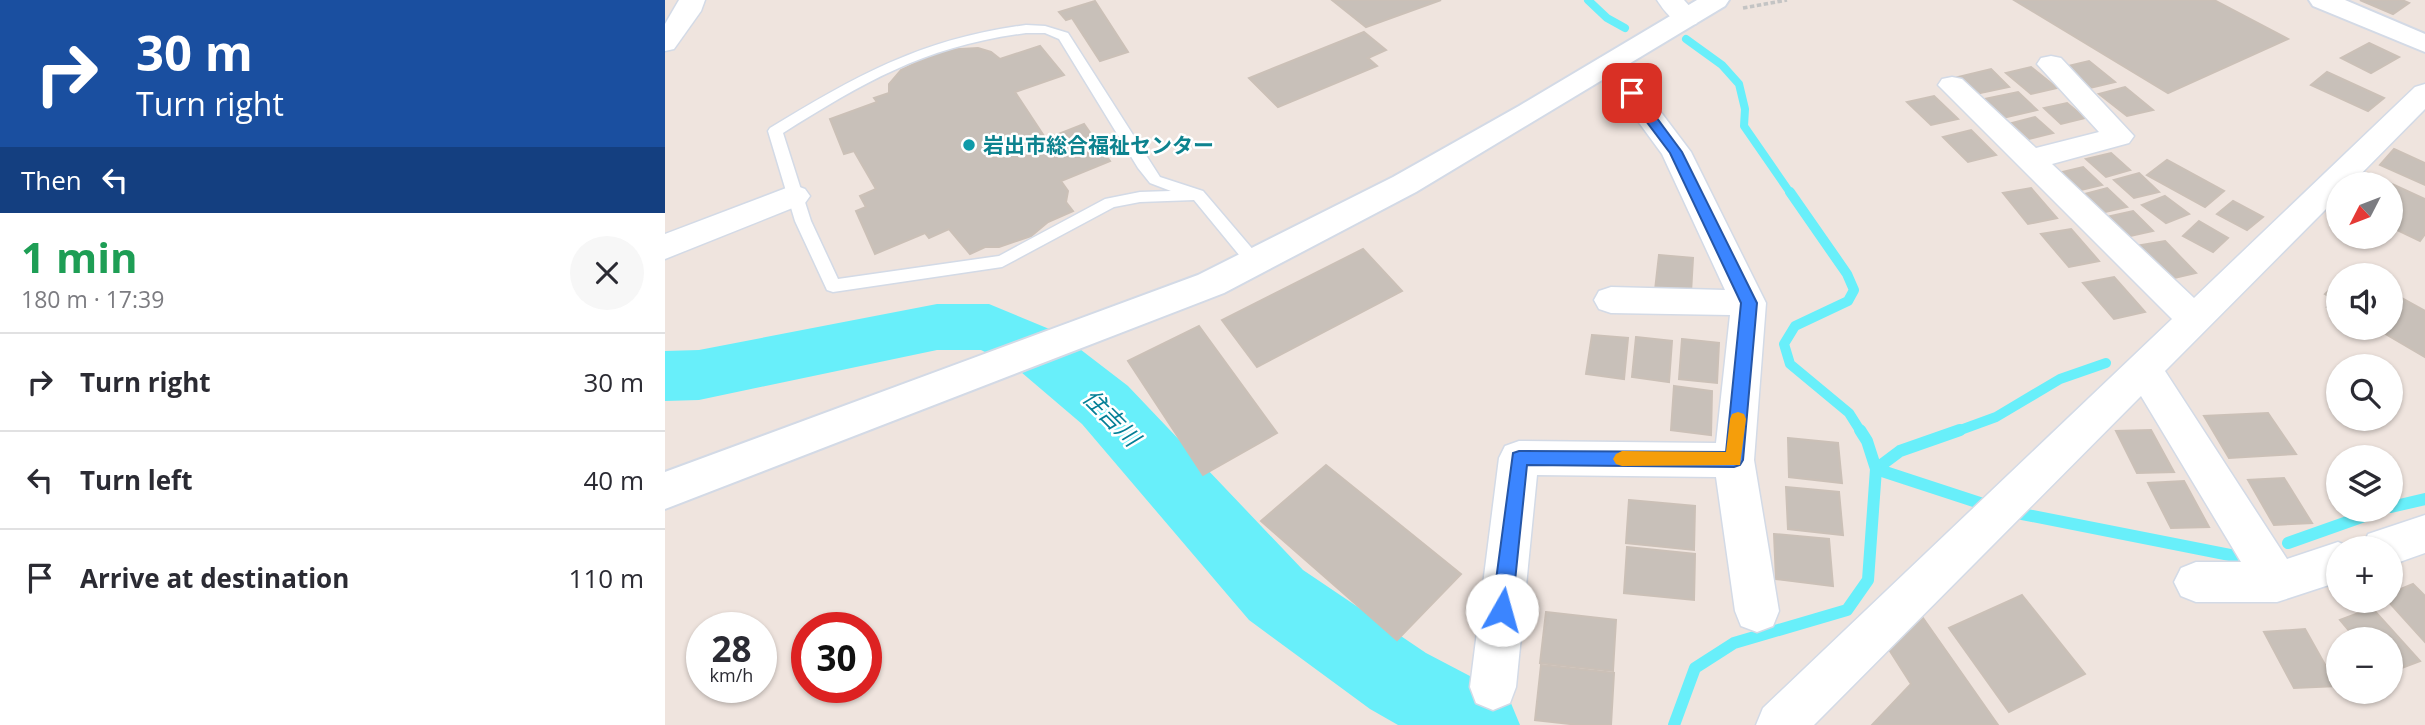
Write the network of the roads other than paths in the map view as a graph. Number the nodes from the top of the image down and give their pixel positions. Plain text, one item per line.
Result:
1 (692, 0) edge
2 (2322, 0) edge
3 (1691, 6) edge
4 (665, 43) edge
5 (2425, 44) edge
6 (1610, 64) junction
7 (2051, 64) dead end
8 (1952, 85) dead end
9 (2425, 93) edge
10 (2029, 160) junction
11 (1198, 195) junction
12 (794, 196) junction
13 (665, 247) edge
14 (1255, 263) junction
15 (1611, 300) dead end
16 (1749, 303) junction
17 (2194, 319) junction
18 (2144, 369) junction
19 (1734, 460) junction
20 (665, 491) edge
21 (1996, 514) joint
22 (2425, 534) edge
23 (2403, 541) edge
24 (2326, 566) edge
25 (2196, 582) dead end
26 (2277, 582) junction
27 (1757, 611) dead end
28 (1493, 687) dead end
29 (1780, 725) edge

1 - 4 street
2 - 5 street
3 - 6 street
6 - 14 street
6 - 16 street
7 - 10 street
8 - 10 street
9 - 17 street
10 - 17 street
11 - 12 lane
11 - 12 lane
11 - 14 lane
12 - 13 street
14 - 20 street
15 - 16 street
16 - 19 street
17 - 18 street
18 - 21 street
18 - 26 street
19 - 27 street
19 - 28 street
21 - 29 street
22 - 23 street
24 - 26 street
25 - 26 street

